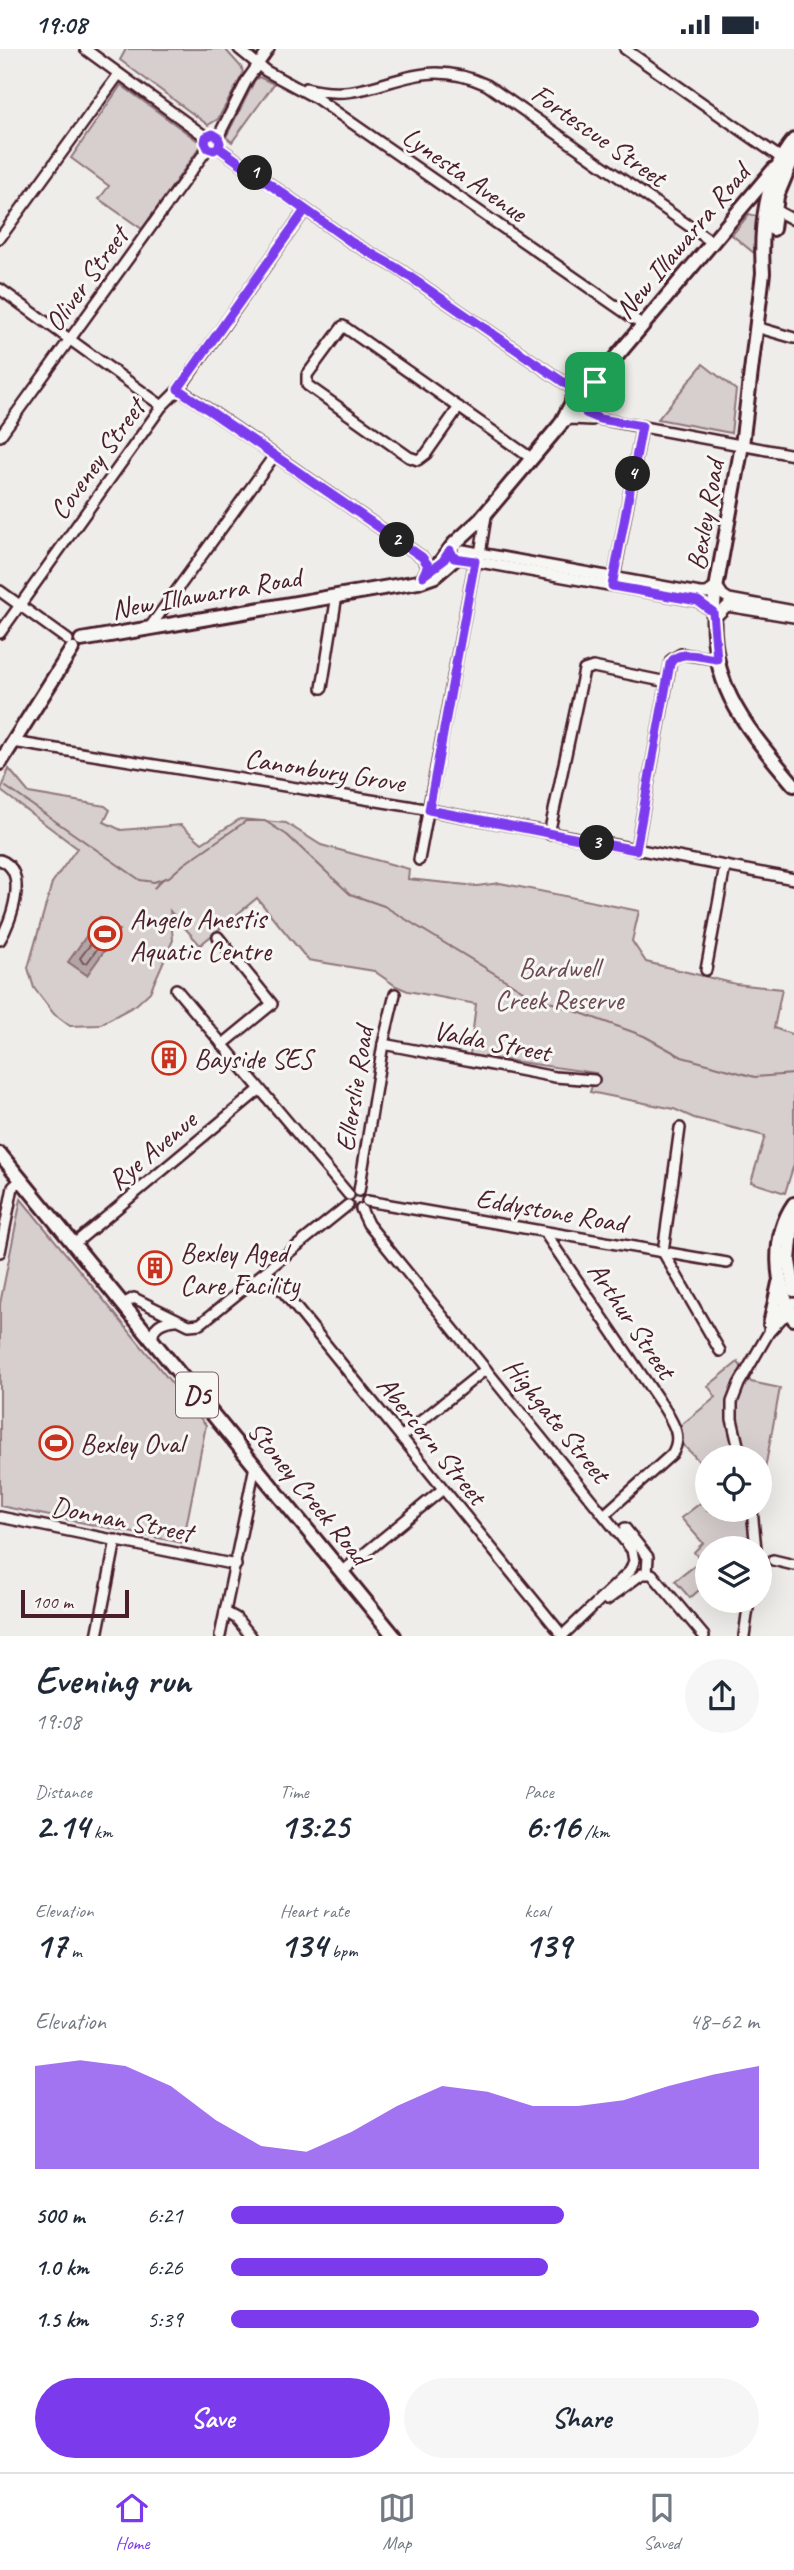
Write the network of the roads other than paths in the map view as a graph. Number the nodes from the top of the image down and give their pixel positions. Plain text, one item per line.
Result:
1 (85, 49) edge
2 (239, 49) edge
3 (269, 49) edge
4 (625, 49) edge
5 (258, 66) junction
6 (119, 74) junction
7 (294, 85) junction
8 (206, 137) junction
9 (794, 140) edge
10 (218, 142) junction
11 (208, 148) junction
12 (785, 158) edge
13 (768, 206) junction
14 (305, 210) junction
15 (737, 216) junction
16 (794, 220) edge
17 (0, 238) edge
18 (712, 242) junction
19 (0, 289) edge
20 (643, 325) junction
21 (757, 327) junction
22 (794, 338) edge
23 (71, 340) junction
24 (178, 389) junction
25 (582, 405) junction
26 (162, 406) junction
27 (459, 407) junction
28 (560, 425) junction
29 (642, 426) junction
30 (0, 436) edge
31 (742, 445) junction
32 (794, 455) edge
33 (274, 456) junction
34 (531, 458) junction
35 (490, 509) junction
36 (458, 551) junction
37 (477, 557) junction
38 (423, 576) junction
39 (613, 582) junction
40 (717, 586) junction
41 (0, 591) edge
42 (339, 595) junction
43 (20, 605) junction
44 (794, 611) edge
45 (713, 616) junction
46 (794, 617) edge
47 (150, 627) junction
48 (0, 633) edge
49 (74, 643) junction
50 (717, 659) junction
51 (667, 682) junction
52 (322, 688) dead end
53 (13, 742) junction
54 (0, 763) edge
55 (794, 785) edge
56 (429, 810) junction
57 (549, 834) junction
58 (636, 850) junction
59 (0, 860) edge
60 (419, 860) dead end
61 (724, 866) junction
62 (794, 879) edge
63 (218, 937) dead end
64 (0, 940) edge
65 (706, 970) dead end
66 (176, 989) dead end
67 (395, 994) dead end
68 (383, 1044) junction
69 (222, 1045) junction
70 (594, 1080) dead end
71 (259, 1090) junction
72 (680, 1128) dead end
73 (0, 1154) edge
74 (21, 1180) junction
75 (359, 1191) junction
76 (349, 1200) junction
77 (367, 1201) junction
78 (794, 1205) edge
79 (361, 1209) junction
80 (545, 1233) junction
81 (74, 1244) junction
82 (0, 1252) edge
83 (663, 1252) junction
84 (727, 1263) dead end
85 (267, 1272) junction
86 (780, 1275) junction
87 (794, 1290) edge
88 (123, 1304) junction
89 (792, 1310) edge
90 (177, 1320) junction
91 (770, 1328) junction
92 (153, 1341) junction
93 (720, 1351) dead end
94 (486, 1369) junction
95 (401, 1437) junction
96 (738, 1445) edge
97 (255, 1466) junction
98 (443, 1489) junction
99 (604, 1515) junction
100 (0, 1517) edge
101 (625, 1528) dead end
102 (117, 1540) junction
103 (773, 1560) dead end
104 (236, 1565) junction
105 (794, 1565) edge
106 (342, 1572) junction
107 (647, 1573) junction
108 (594, 1608) junction
109 (225, 1612) junction
110 (747, 1613) edge
111 (563, 1635) edge
112 (97, 1636) edge
113 (220, 1636) edge
114 (251, 1636) edge
115 (394, 1636) edge
116 (704, 1636) edge
117 (744, 1636) edge

1 - 6 street
2 - 5 street, Lynesta Avenue
3 - 5 street
4 - 12 street
5 - 7 street, Lynesta Avenue
5 - 10 street
6 - 8 street
6 - 17 street
7 - 18 street, Fortescue Street
7 - 20 street, Lynesta Avenue
8 - 10 street
8 - 11 street
9 - 12 main road, Bexley Road
10 - 11 street
10 - 14 street
11 - 23 street, Oliver Street
12 - 13 main road, Bexley Road
12 - 15 main road, New Illawarra Road
13 - 15 main road
13 - 16 street
13 - 21 main road, Bexley Road
14 - 24 street, Coveney Street
14 - 25 street
15 - 18 main road, New Illawarra Road
18 - 20 main road, New Illawarra Road
19 - 23 street
20 - 25 main road, New Illawarra Road
21 - 22 street
21 - 31 main road, Bexley Road
23 - 26 street
23 - 30 street, Oliver Street
24 - 26 street, Coveney Street
24 - 33 street
25 - 28 main road, New Illawarra Road
25 - 28 street
25 - 29 street
26 - 43 street, Coveney Street
27 - 27 street
27 - 34 street
28 - 34 main road, New Illawarra Road
29 - 31 street
29 - 39 street
31 - 32 street
31 - 40 main road, Bexley Road
33 - 38 street
33 - 47 street
34 - 35 main road, New Illawarra Road
35 - 36 main road, New Illawarra Road
35 - 37 street
36 - 37 street
36 - 38 main road, New Illawarra Road
36 - 42 main road, New Illawarra Road
37 - 39 street
37 - 56 street
38 - 42 main road, New Illawarra Road
39 - 40 street
39 - 45 street
40 - 44 street
40 - 45 main road, Bexley Road
41 - 43 street
42 - 47 main road, New Illawarra Road
42 - 52 street
43 - 48 street, Coveney Street
43 - 49 street
45 - 46 street
45 - 50 main road, Bexley Road
47 - 49 main road, New Illawarra Road
49 - 53 main road
50 - 51 street
50 - 55 main road, Bexley Road
51 - 57 street
51 - 58 street
53 - 54 main road
53 - 56 street, Canonbury Grove
56 - 57 street, Canonbury Grove
56 - 60 street
57 - 58 street, Canonbury Grove
58 - 61 street, Canonbury Grove
59 - 64 street
61 - 62 street, Canonbury Grove
61 - 65 street
63 - 69 street
66 - 69 street
67 - 68 street, Ellerslie Road
68 - 70 street, Valda Street
68 - 75 street, Ellerslie Road
69 - 71 street
71 - 76 street
71 - 81 street, Rye Avenue
72 - 83 street
73 - 74 main road, Stoney Creek Road / D5
74 - 81 main road, Stoney Creek Road / D5
74 - 82 street
75 - 76 street
75 - 77 street
76 - 79 street
76 - 85 street
77 - 79 street
77 - 80 street, Eddystone Road
78 - 86 main road
78 - 87 main road
79 - 94 street, Highgate Street
80 - 83 street, Eddystone Road
80 - 99 street, Arthur Street
81 - 88 main road, Stoney Creek Road / D5
83 - 84 street, Eddystone Road
83 - 93 street
85 - 90 street
85 - 95 street, Abercorn Street
86 - 89 main road
86 - 91 main road
88 - 90 street
88 - 92 main road, Stoney Creek Road / D5
89 - 91 street
90 - 92 street
91 - 96 street
92 - 97 main road, Stoney Creek Road / D5
94 - 95 street
94 - 99 street, Highgate Street
95 - 98 street, Abercorn Street
97 - 104 street
97 - 106 main road, Stoney Creek Road / D5
98 - 106 street
98 - 111 street, Abercorn Street
99 - 108 street, Highgate Street
100 - 102 street, Donnan Street
101 - 107 street
102 - 104 street, Donnan Street
102 - 112 street
103 - 105 street
104 - 109 street
106 - 115 main road, Stoney Creek Road / D5
107 - 108 street
107 - 116 street
108 - 111 street
109 - 113 street
109 - 114 street
110 - 117 street

